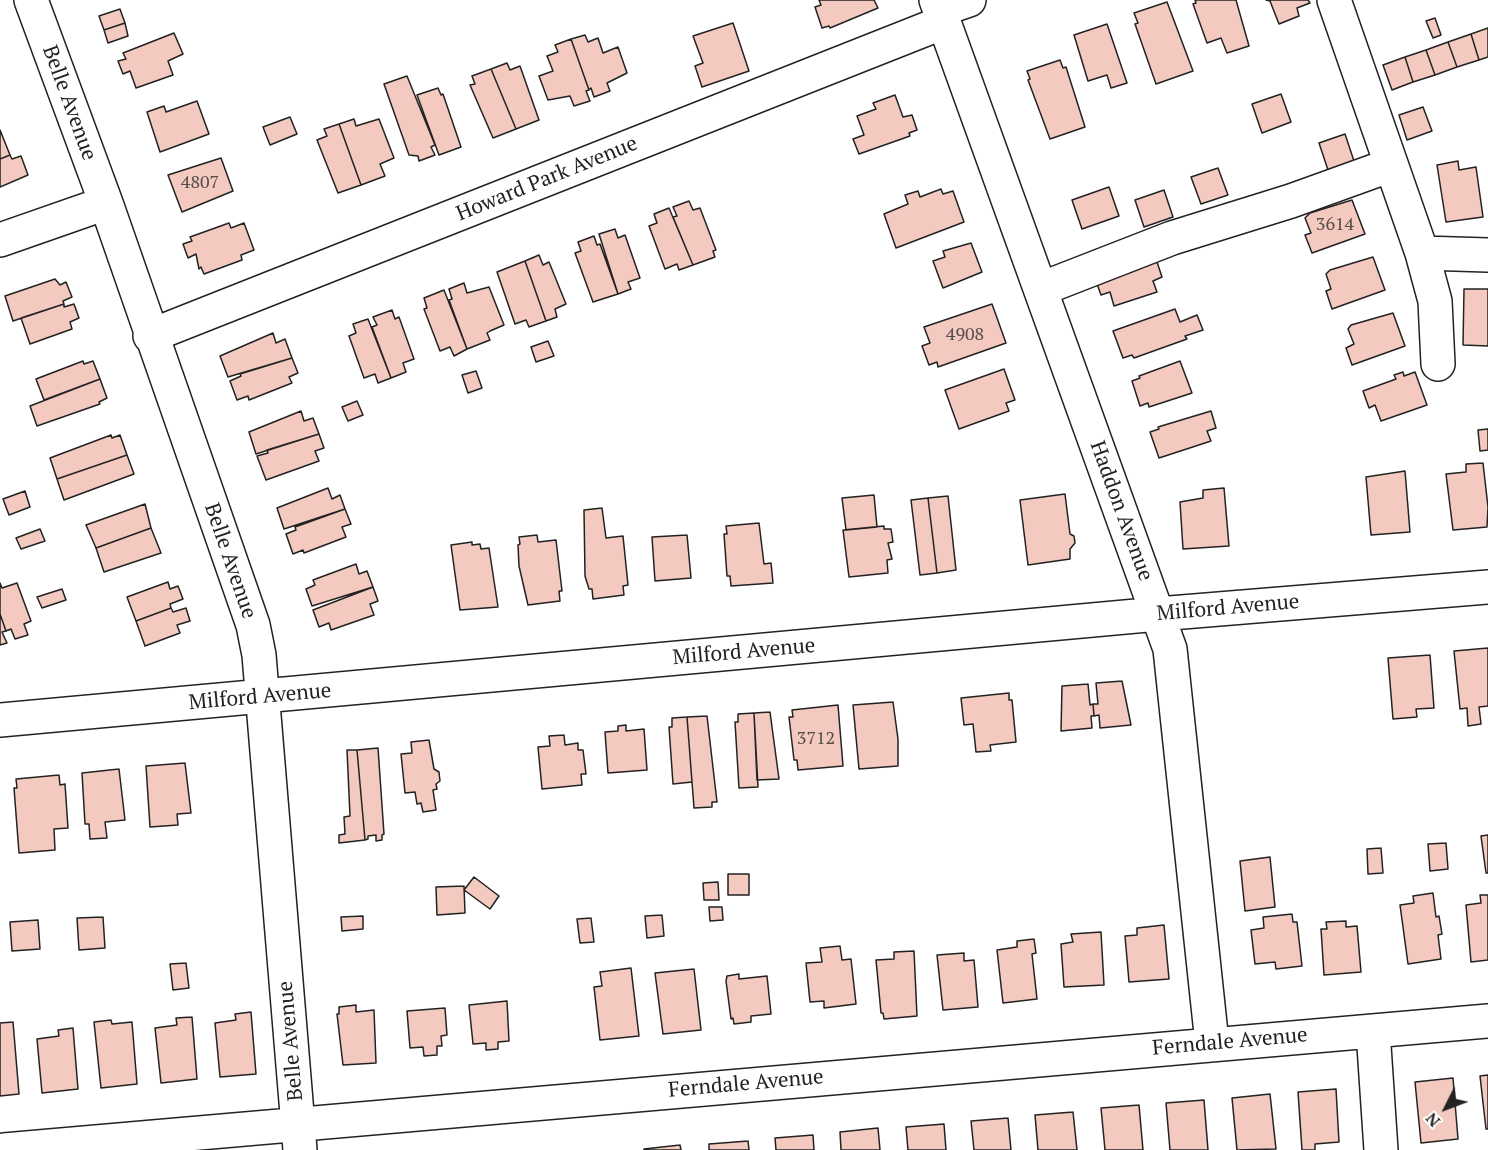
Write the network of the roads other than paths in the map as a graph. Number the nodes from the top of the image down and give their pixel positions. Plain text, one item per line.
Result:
1 (31, 0) edge
2 (1334, 0) edge
3 (947, 8) edge
4 (1391, 165) junction
5 (106, 203) junction
6 (0, 240) edge
7 (1422, 254) junction
8 (1488, 255) edge
9 (1041, 289) junction
10 (150, 336) junction
11 (1438, 364) dead end
12 (1488, 587) edge
13 (1158, 614) junction
14 (263, 697) junction
15 (0, 720) edge
16 (1488, 1021) edge
17 (1373, 1031) junction
18 (1212, 1043) junction
19 (299, 1137) edge
20 (4, 1150) edge
21 (1381, 1150) edge

1 - 5 street, Belle Avenue
2 - 4 street
3 - 9 street, Haddon Avenue
3 - 10 street, Howard Park Avenue
4 - 7 street
4 - 9 street
5 - 6 street
5 - 10 street, Belle Avenue
7 - 8 street
7 - 11 street
9 - 13 street, Haddon Avenue
10 - 14 street, Belle Avenue
12 - 13 street, Milford Avenue
13 - 14 street, Milford Avenue
13 - 18 street, Haddon Avenue
14 - 15 street, Milford Avenue
14 - 19 street, Belle Avenue
16 - 17 street, Ferndale Avenue
17 - 18 street, Ferndale Avenue
17 - 21 street
18 - 19 street, Ferndale Avenue
19 - 20 street, Ferndale Avenue

